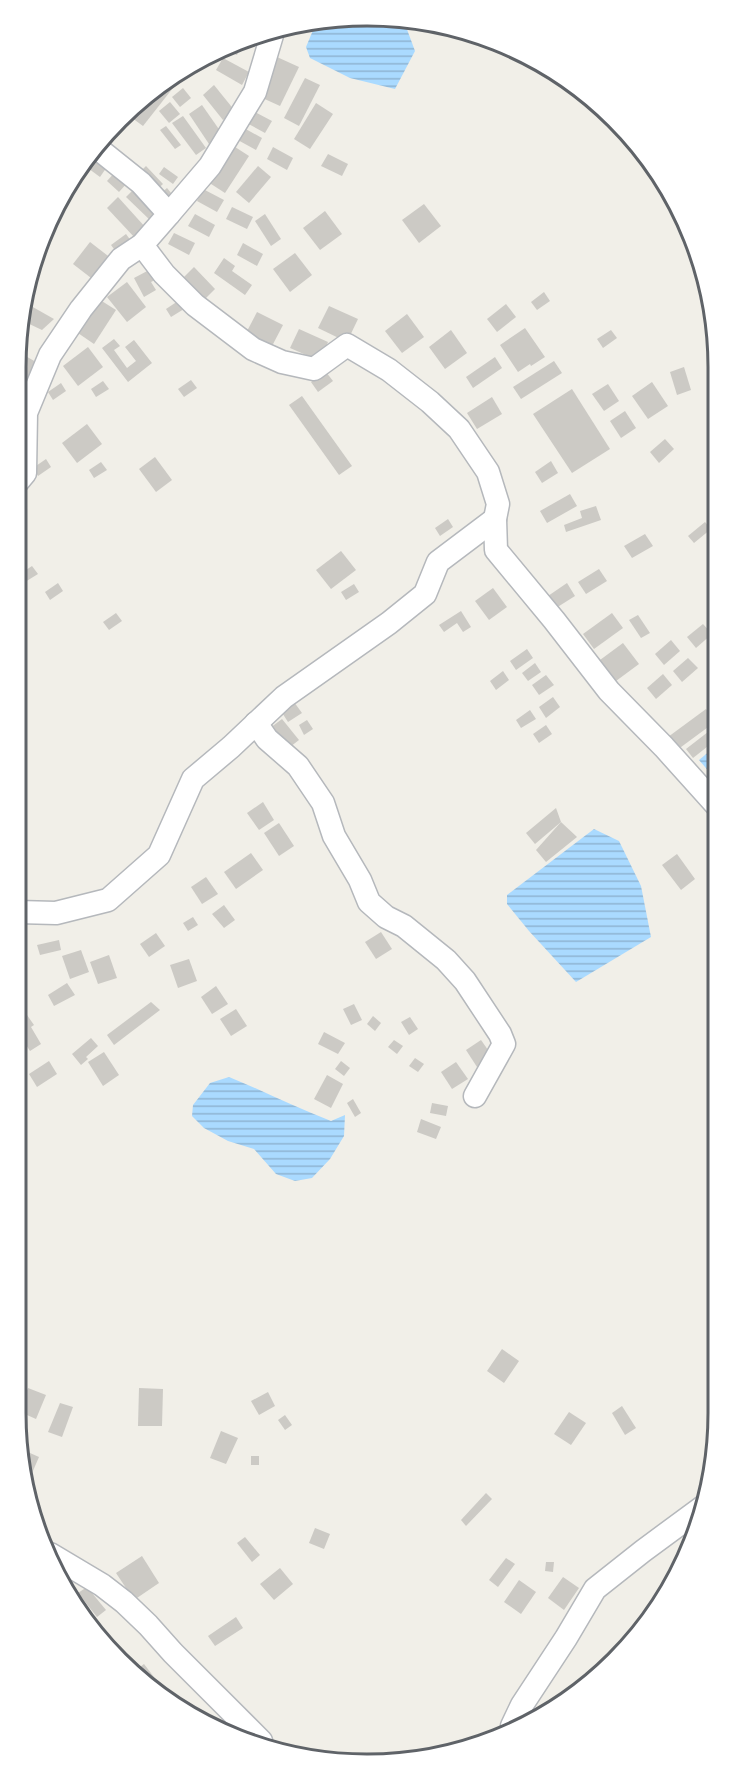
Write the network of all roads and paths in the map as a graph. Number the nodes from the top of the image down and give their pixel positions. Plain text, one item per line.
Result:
1 (271, 40) edge
2 (102, 152) edge
3 (169, 214) junction
4 (142, 245) junction
5 (26, 413) edge
6 (495, 519) junction
7 (256, 723) junction
8 (708, 796) edge
9 (26, 912) edge
10 (476, 1096) dead end
11 (692, 1515) edge
12 (59, 1560) edge
13 (515, 1719) edge
14 (250, 1733) edge

1 - 3 street
2 - 3 street
3 - 4 street
4 - 5 street
4 - 6 street
6 - 7 street
6 - 8 street
7 - 9 street
7 - 10 street
11 - 13 street
12 - 14 street

